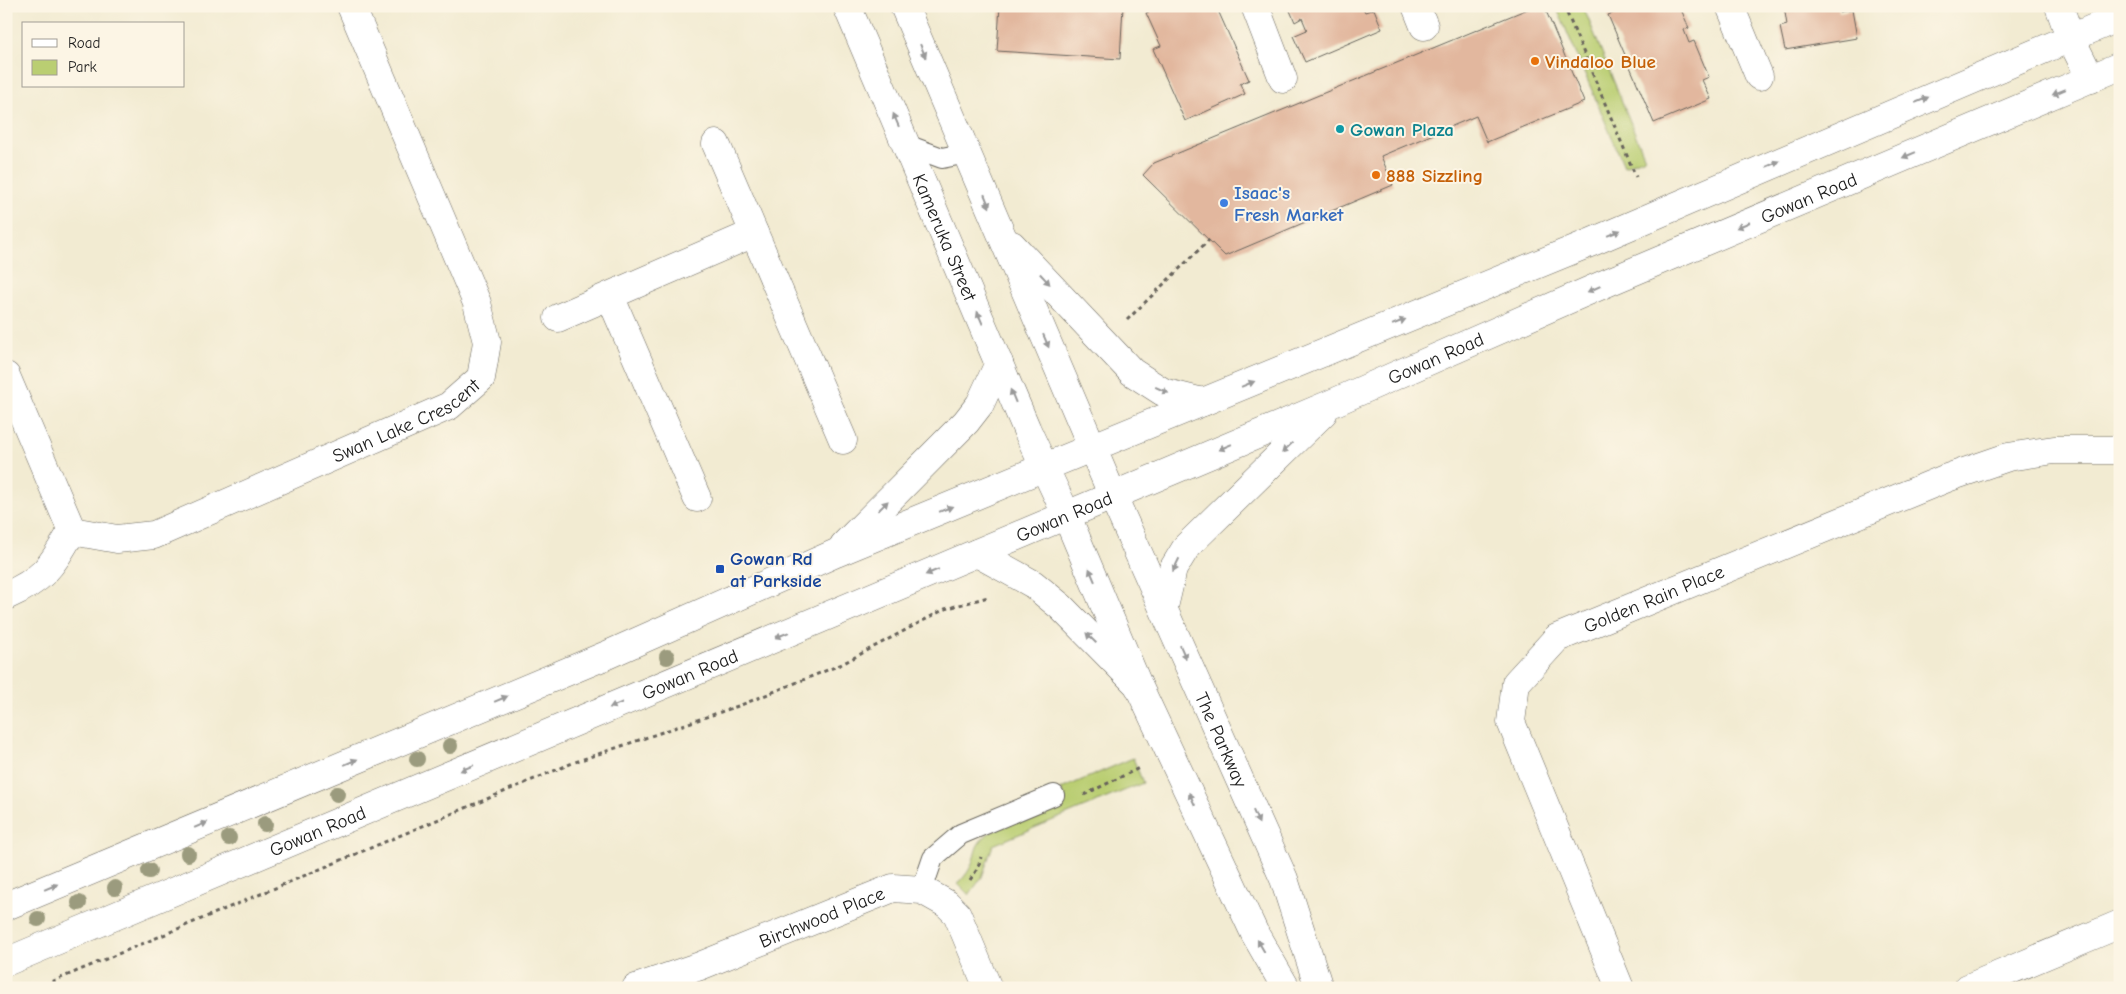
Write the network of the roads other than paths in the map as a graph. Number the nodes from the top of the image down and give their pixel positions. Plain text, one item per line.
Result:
1 (351, 6) edge
2 (847, 6) edge
3 (904, 6) edge
4 (1256, 6) edge
5 (1730, 6) edge
6 (2059, 6) edge
7 (2120, 16) edge
8 (2070, 37) junction
9 (2120, 66) edge
10 (1759, 76) dead end
11 (1284, 79) dead end
12 (2091, 79) junction
13 (716, 144) dead end
14 (906, 145) junction
15 (968, 153) junction
16 (999, 231) junction
17 (754, 233) junction
18 (610, 296) junction
19 (558, 318) dead end
20 (999, 363) junction
21 (6, 376) edge
22 (1203, 402) junction
23 (1335, 402) junction
24 (843, 440) dead end
25 (1093, 449) junction
26 (2120, 450) edge
27 (1045, 468) junction
28 (1112, 494) junction
29 (697, 498) dead end
30 (1066, 514) junction
31 (72, 531) junction
32 (836, 553) junction
33 (977, 553) junction
34 (6, 596) edge
35 (1164, 607) junction
36 (1138, 685) junction
37 (1054, 795) dead end
38 (922, 890) junction
39 (6, 906) edge
40 (2120, 924) edge
41 (6, 962) edge
42 (636, 988) edge
43 (988, 988) edge
44 (1286, 988) edge
45 (1319, 988) edge
46 (1620, 988) edge
47 (1968, 988) edge

1 - 31 street, Swan Lake Crescent
14 -> 2 street, Kameruka Street
3 -> 15 street
4 - 11 street
5 - 10 street
6 - 8 street
7 - 8 street
8 - 12 street
22 -> 8 street
9 - 12 street, Gowan Road
12 -> 23 street, Gowan Road
13 - 17 street
14 - 15 lane
20 -> 14 street, Kameruka Street
15 -> 16 street
16 -> 22 street
16 -> 25 street
17 - 18 street
17 - 24 street
18 - 19 street
18 - 29 street
27 -> 20 street, Kameruka Street
32 -> 20 street
21 - 31 street
22 - 25 street
23 -> 28 street, Gowan Road
23 -> 35 street
25 - 27 street
25 - 28 street, The Parkway
26 - 46 street, Golden Rain Place
27 - 30 street, Kameruka Street
32 -> 27 street
28 - 30 street, Gowan Road
28 - 35 street, The Parkway
30 - 33 street, Gowan Road
36 -> 30 street
31 - 34 street
39 -> 32 street
36 -> 33 street
33 -> 41 street, Gowan Road
35 -> 45 street, The Parkway
44 -> 36 street
37 - 38 lane
38 - 42 street, Birchwood Place
38 - 43 street, Birchwood Place
40 - 47 street

